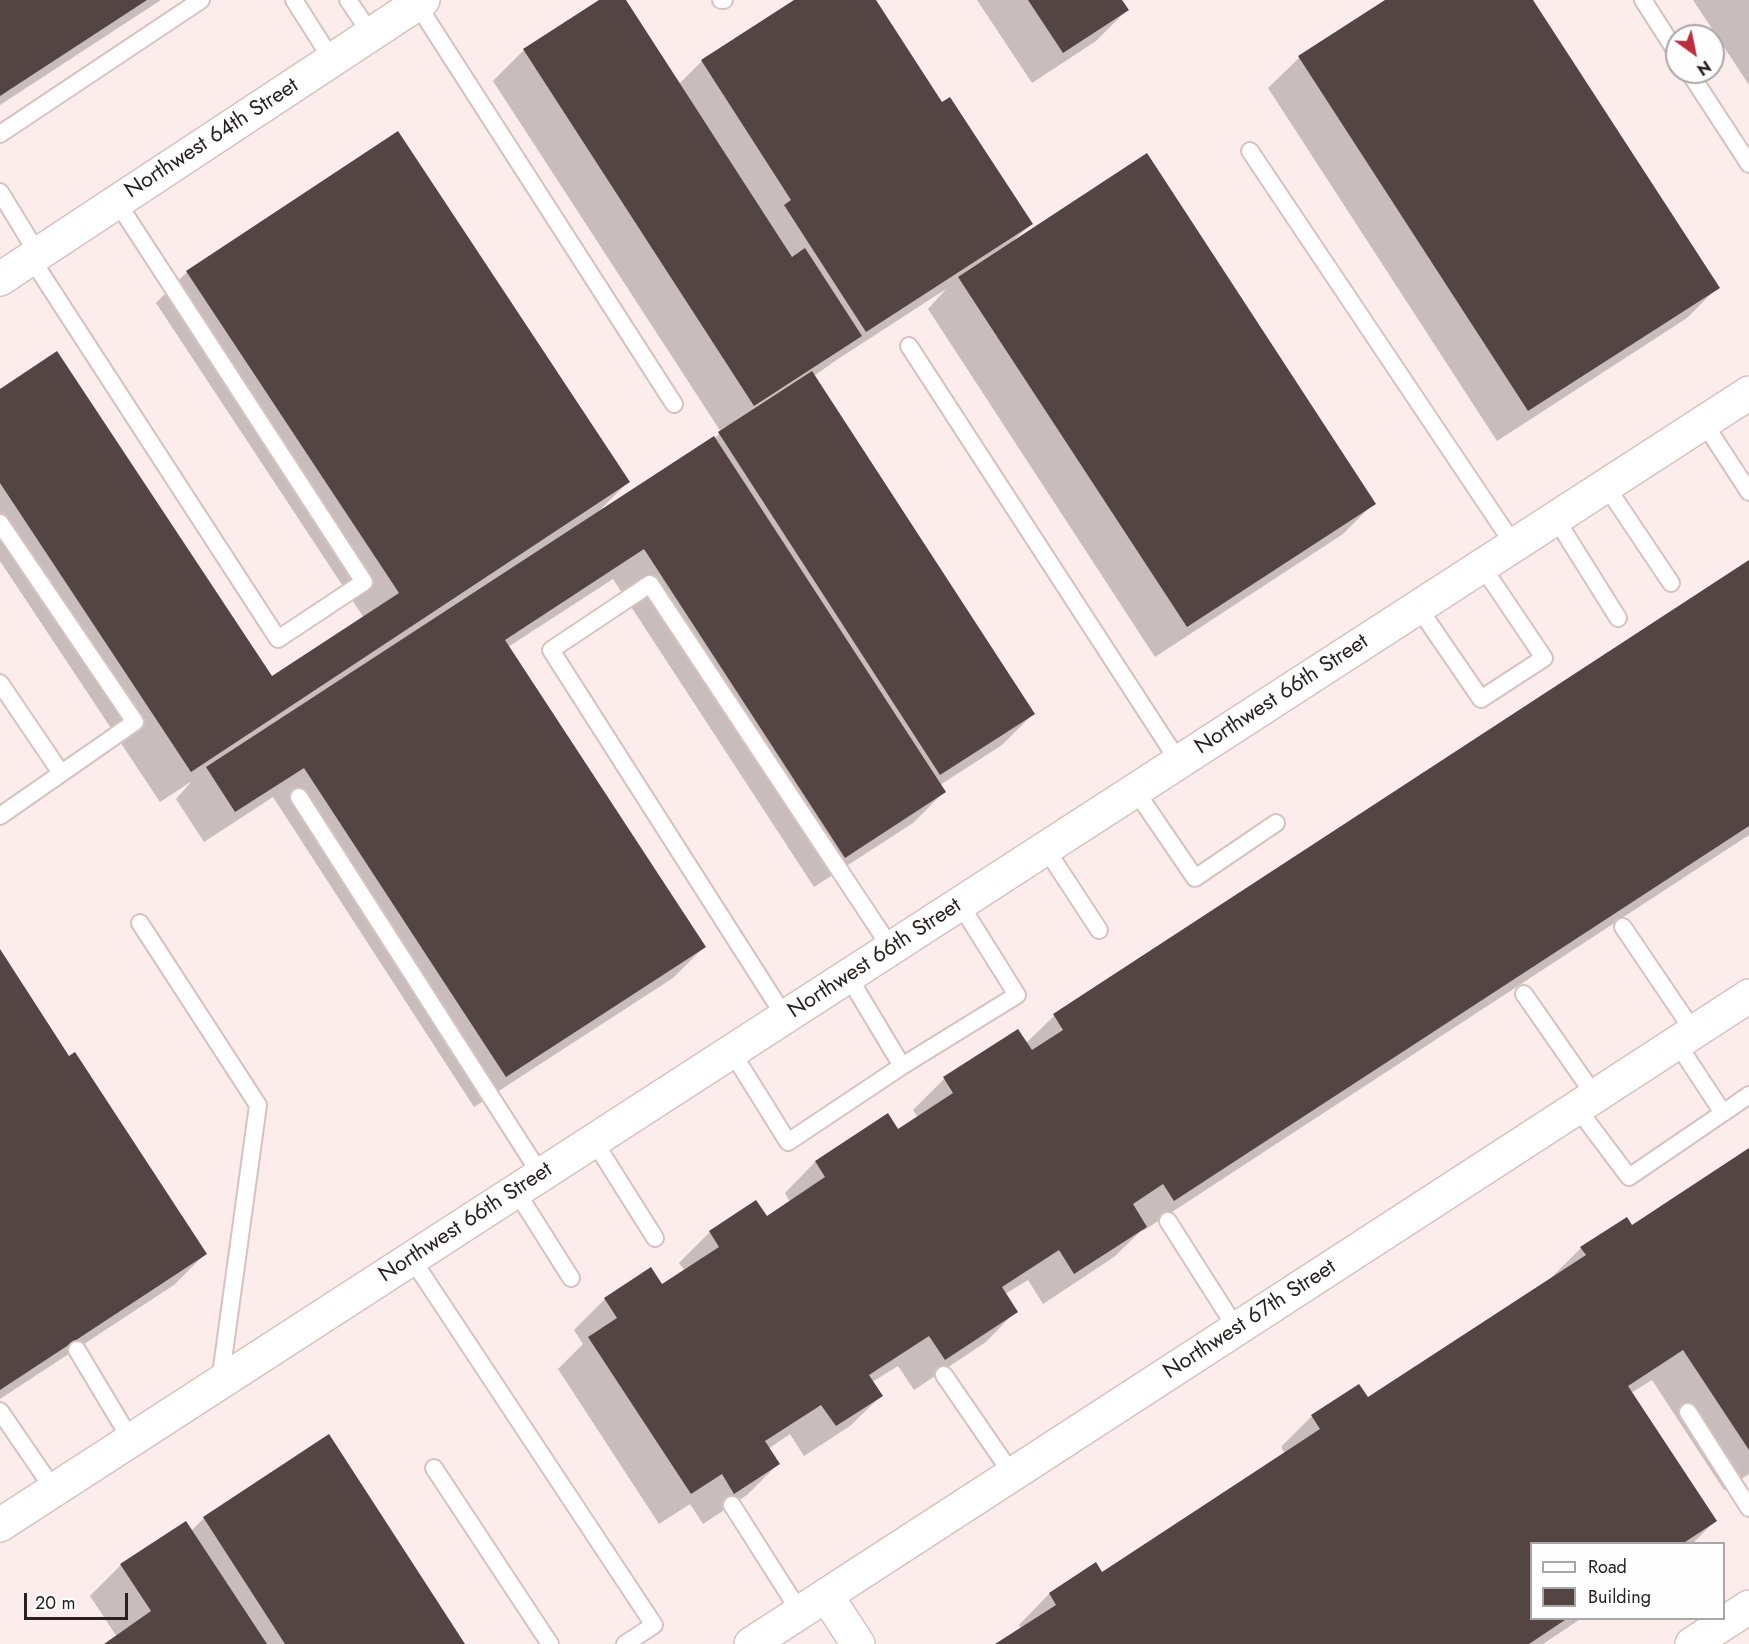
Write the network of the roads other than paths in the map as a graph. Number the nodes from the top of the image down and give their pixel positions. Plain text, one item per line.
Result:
1 (201, 0) edge
2 (294, 0) edge
3 (348, 0) edge
4 (1642, 0) edge
5 (420, 2) edge
6 (371, 34) junction
7 (1665, 35) edge
8 (333, 60) junction
9 (1697, 84) edge
10 (0, 134) edge
11 (1250, 151) dead end
12 (1749, 164) edge
13 (0, 192) edge
14 (117, 202) junction
15 (34, 256) junction
16 (0, 279) edge
17 (909, 346) dead end
18 (1749, 393) edge
19 (674, 404) dead end
20 (1704, 423) junction
21 (1606, 486) junction
22 (1749, 492) edge
23 (1556, 519) junction
24 (0, 523) edge
25 (1514, 545) junction
26 (1482, 566) junction
27 (1671, 583) dead end
28 (1418, 607) junction
29 (1618, 618) dead end
30 (0, 683) edge
31 (1179, 762) junction
32 (61, 773) junction
33 (1135, 790) junction
34 (298, 797) dead end
35 (0, 816) edge
36 (1276, 823) dead end
37 (1046, 849) junction
38 (960, 904) junction
39 (140, 923) dead end
40 (1623, 927) dead end
41 (1099, 930) dead end
42 (891, 948) junction
43 (848, 976) junction
44 (1524, 994) dead end
45 (1749, 996) edge
46 (785, 1017) junction
47 (1685, 1038) junction
48 (732, 1052) junction
49 (902, 1066) junction
50 (1749, 1095) edge
51 (1586, 1102) junction
52 (1723, 1113) junction
53 (594, 1141) junction
54 (529, 1183) junction
55 (1168, 1221) dead end
56 (655, 1238) dead end
57 (412, 1258) junction
58 (571, 1278) dead end
59 (1236, 1328) junction
60 (77, 1350) dead end
61 (944, 1375) dead end
62 (220, 1383) junction
63 (0, 1411) edge
64 (1688, 1412) dead end
65 (131, 1440) junction
66 (434, 1468) dead end
67 (1012, 1474) junction
68 (54, 1490) junction
69 (732, 1505) dead end
70 (1749, 1508) edge
71 (0, 1525) edge
72 (813, 1603) junction
73 (1749, 1607) edge
74 (550, 1644) edge
75 (625, 1644) edge
76 (751, 1644) edge
77 (858, 1644) edge
78 (1692, 1644) edge

1 - 10 lane
2 - 8 lane
3 - 6 lane
4 - 7 lane
5 - 6 street, Northwest 64th Street
5 - 19 lane
6 - 8 street, Northwest 64th Street
8 - 14 street, Northwest 64th Street
9 - 12 lane
11 - 25 lane
13 - 15 lane
14 - 15 street, Northwest 64th Street
14 - 15 lane
15 - 16 street, Northwest 64th Street
17 - 31 lane
18 - 20 street, Northwest 66th Street
20 - 21 street, Northwest 66th Street
20 - 22 lane
21 - 23 street, Northwest 66th Street
21 - 27 lane
23 - 25 street, Northwest 66th Street
23 - 29 lane
24 - 32 lane
25 - 26 street, Northwest 66th Street
26 - 28 street, Northwest 66th Street
26 - 28 lane
28 - 31 street, Northwest 66th Street
30 - 32 lane
31 - 33 street, Northwest 66th Street
32 - 35 lane
33 - 36 lane
33 - 37 street, Northwest 66th Street
34 - 54 lane
37 - 38 street, Northwest 66th Street
37 - 41 lane
38 - 42 street, Northwest 66th Street
38 - 49 lane
39 - 62 lane
40 - 47 lane
42 - 43 street, Northwest 66th Street
42 - 46 lane
43 - 46 street, Northwest 66th Street
43 - 49 lane
44 - 51 lane
45 - 47 street, Northwest 67th Street
46 - 48 street, Northwest 66th Street
47 - 51 street, Northwest 67th Street
47 - 52 lane
48 - 49 lane
48 - 53 street, Northwest 66th Street
50 - 52 lane
51 - 52 lane
51 - 59 street, Northwest 67th Street
53 - 54 street, Northwest 66th Street
53 - 56 lane
54 - 57 street, Northwest 66th Street
54 - 58 lane
55 - 59 lane
57 - 62 street, Northwest 66th Street
57 - 75 lane
59 - 67 street, Northwest 67th Street
60 - 65 lane
61 - 67 lane
62 - 65 street, Northwest 66th Street
63 - 68 lane
64 - 70 lane
65 - 68 street, Northwest 66th Street
66 - 74 lane
67 - 72 street, Northwest 67th Street
68 - 71 street, Northwest 66th Street
69 - 72 lane
72 - 76 street, Northwest 67th Street
72 - 77 street
73 - 78 street

